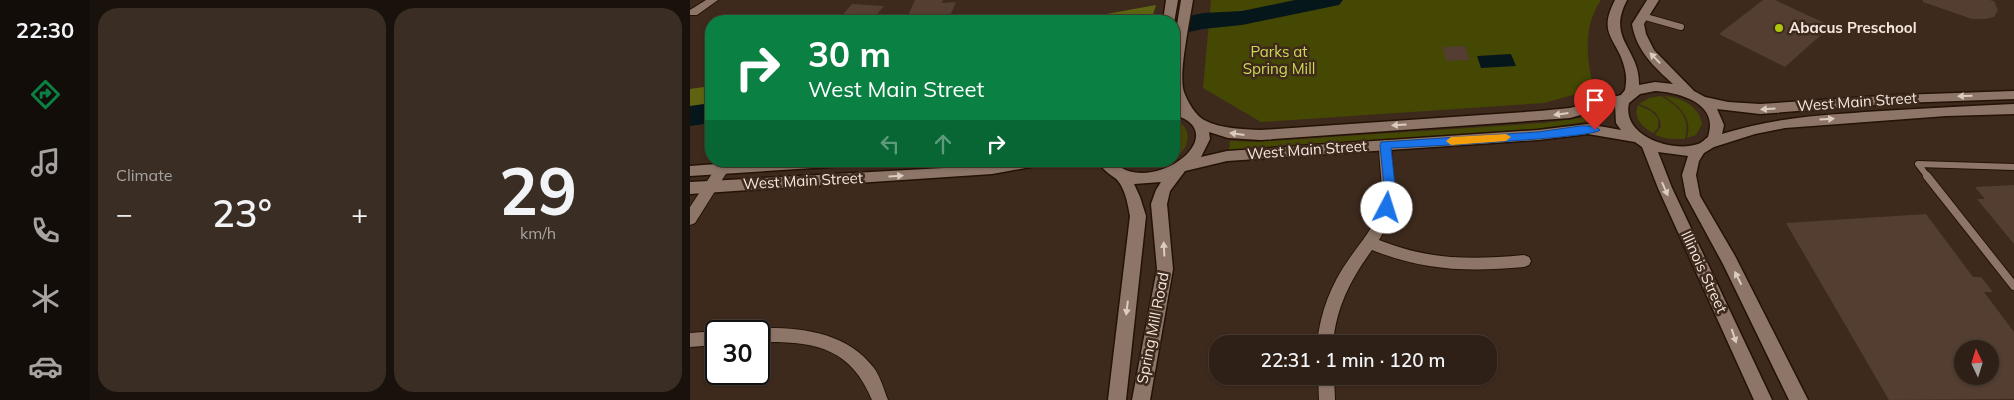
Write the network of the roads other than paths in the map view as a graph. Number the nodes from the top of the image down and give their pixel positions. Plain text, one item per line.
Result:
1 (713, 0) edge
2 (1621, 0) edge
3 (1653, 0) edge
4 (1186, 4) edge
5 (693, 13) dead end
6 (1642, 16) junction
7 (1681, 27) dead end
8 (1180, 47) edge
9 (1688, 93) junction
10 (1628, 95) junction
11 (2014, 95) edge
12 (1180, 99) edge
13 (1702, 101) junction
14 (2014, 109) edge
15 (1180, 112) edge
16 (1195, 119) junction
17 (1643, 141) junction
18 (1385, 145) junction
19 (1705, 146) junction
20 (752, 167) edge
21 (1003, 167) edge
22 (2014, 167) edge
23 (1112, 168) edge
24 (722, 169) junction
25 (1181, 169) junction
26 (690, 171) edge
27 (710, 187) junction
28 (690, 188) edge
29 (690, 219) edge
30 (1370, 243) junction
31 (1524, 261) dead end
32 (2014, 286) edge
33 (770, 335) edge
34 (1326, 335) edge
35 (705, 339) edge
36 (690, 340) edge
37 (1326, 385) edge
38 (880, 400) edge
39 (1117, 400) edge
40 (1141, 400) edge
41 (1327, 400) edge
42 (1762, 400) edge
43 (1799, 400) edge

1 - 5 street
2 - 10 street
3 - 6 street
4 - 8 street
6 - 7 lane
9 -> 6 street
9 - 10 street
9 - 13 street
10 -> 16 street, West Main Street
10 - 17 street
11 -> 13 street, West Main Street
12 - 16 street
13 - 19 street
19 -> 14 street, West Main Street
15 - 16 street, West Main Street
16 - 25 street, Spring Mill Road
17 - 18 street, West Main Street
17 - 19 street
17 -> 42 street, Illinois Street
18 - 25 street, West Main Street
18 - 30 street
43 -> 19 street, Illinois Street
20 - 24 street, West Main Street
27 -> 21 street, West Main Street
22 - 32 lane
23 - 25 street, West Main Street
23 -> 39 street, Spring Mill Road
24 - 26 street, West Main Street
24 - 27 street
40 -> 25 street, Spring Mill Road
27 - 28 street, West Main Street
27 - 29 street
30 - 31 street
30 - 34 street
33 - 38 street
35 - 36 street
37 - 41 street

